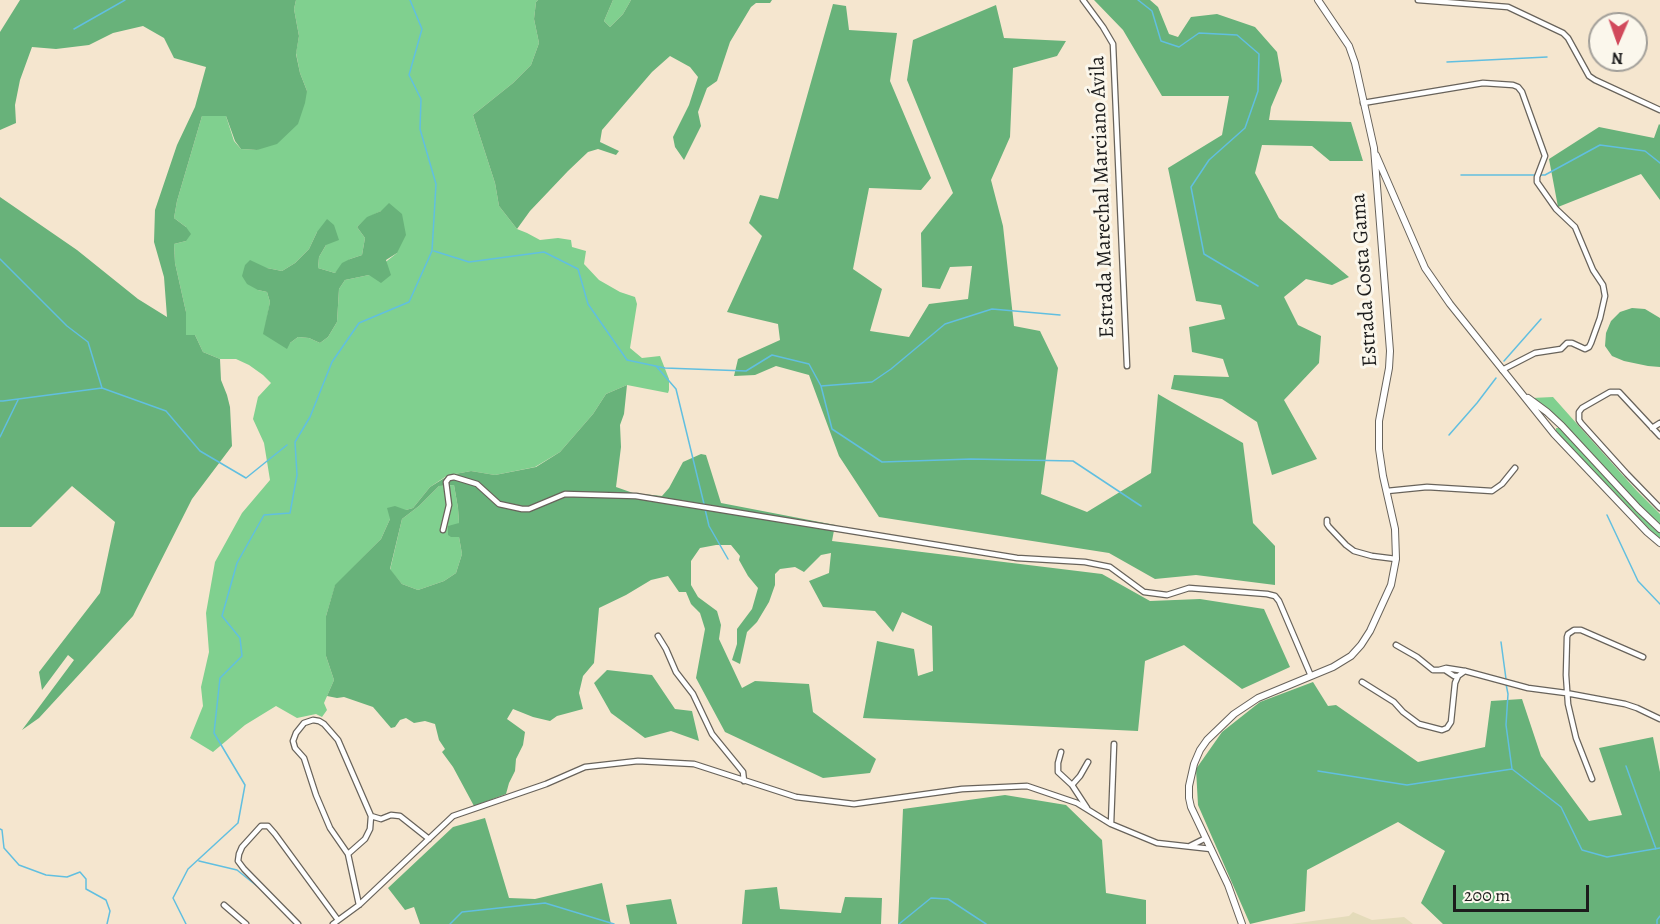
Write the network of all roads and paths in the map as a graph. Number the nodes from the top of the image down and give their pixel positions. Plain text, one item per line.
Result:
1 (1083, 0) edge
2 (1318, 0) edge
3 (1418, 0) edge
4 (1363, 102) junction
5 (1660, 110) edge
6 (1374, 148) junction
7 (1376, 189) junction
8 (1390, 189) junction
9 (1127, 366) dead end
10 (1502, 370) junction
11 (1516, 388) junction
12 (1660, 423) edge
13 (1652, 428) junction
14 (1660, 436) edge
15 (1515, 468) dead end
16 (1387, 490) junction
17 (1660, 508) edge
18 (1327, 520) dead end
19 (1660, 529) edge
20 (443, 530) dead end
21 (1660, 543) edge
22 (1396, 559) junction
23 (657, 636) dead end
24 (1396, 645) dead end
25 (1643, 657) dead end
26 (1439, 670) junction
27 (1465, 671) junction
28 (1311, 676) junction
29 (1458, 676) junction
30 (1362, 682) dead end
31 (1566, 693) junction
32 (1660, 719) edge
33 (1114, 744) dead end
34 (1061, 752) dead end
35 (1088, 762) dead end
36 (1592, 779) dead end
37 (744, 781) junction
38 (1072, 785) junction
39 (1088, 810) junction
40 (371, 816) junction
41 (1111, 824) junction
42 (429, 838) junction
43 (1206, 838) junction
44 (1190, 846) junction
45 (1211, 849) junction
46 (348, 854) junction
47 (224, 904) dead end
48 (359, 905) junction
49 (335, 922) edge
50 (246, 924) edge
51 (298, 924) edge
52 (1242, 924) edge

1 - 9 street, Estrada Marechal Marciano Ávila
2 - 4 main road, Estrada Costa Gama
3 - 5 street
4 - 6 main road, Estrada Costa Gama
4 - 10 street
6 - 7 main road, Estrada Costa Gama
6 - 8 main road
7 - 8 main road
7 - 16 main road, Estrada Costa Gama
8 - 10 main road
10 - 11 main road
11 - 19 main road
11 - 21 main road
12 - 13 street
13 - 14 street
13 - 17 street
15 - 16 street
16 - 22 main road, Estrada Costa Gama
18 - 22 street
20 - 28 street
22 - 28 main road, Estrada Costa Gama
23 - 37 street
24 - 26 street
25 - 31 street
26 - 27 street
26 - 29 street
27 - 29 street
27 - 31 street
28 - 43 main road, Estrada Costa Gama
29 - 30 street
31 - 32 street
31 - 36 street
33 - 41 street
34 - 38 street
35 - 38 street
37 - 39 street
37 - 42 street
38 - 39 street
39 - 41 street
40 - 42 street
40 - 46 street
40 - 46 street
41 - 44 street
42 - 48 street
43 - 44 street
43 - 45 main road, Estrada Costa Gama
44 - 45 street
45 - 52 main road, Estrada Costa Gama
46 - 48 street
47 - 50 street
48 - 49 street
49 - 51 street

